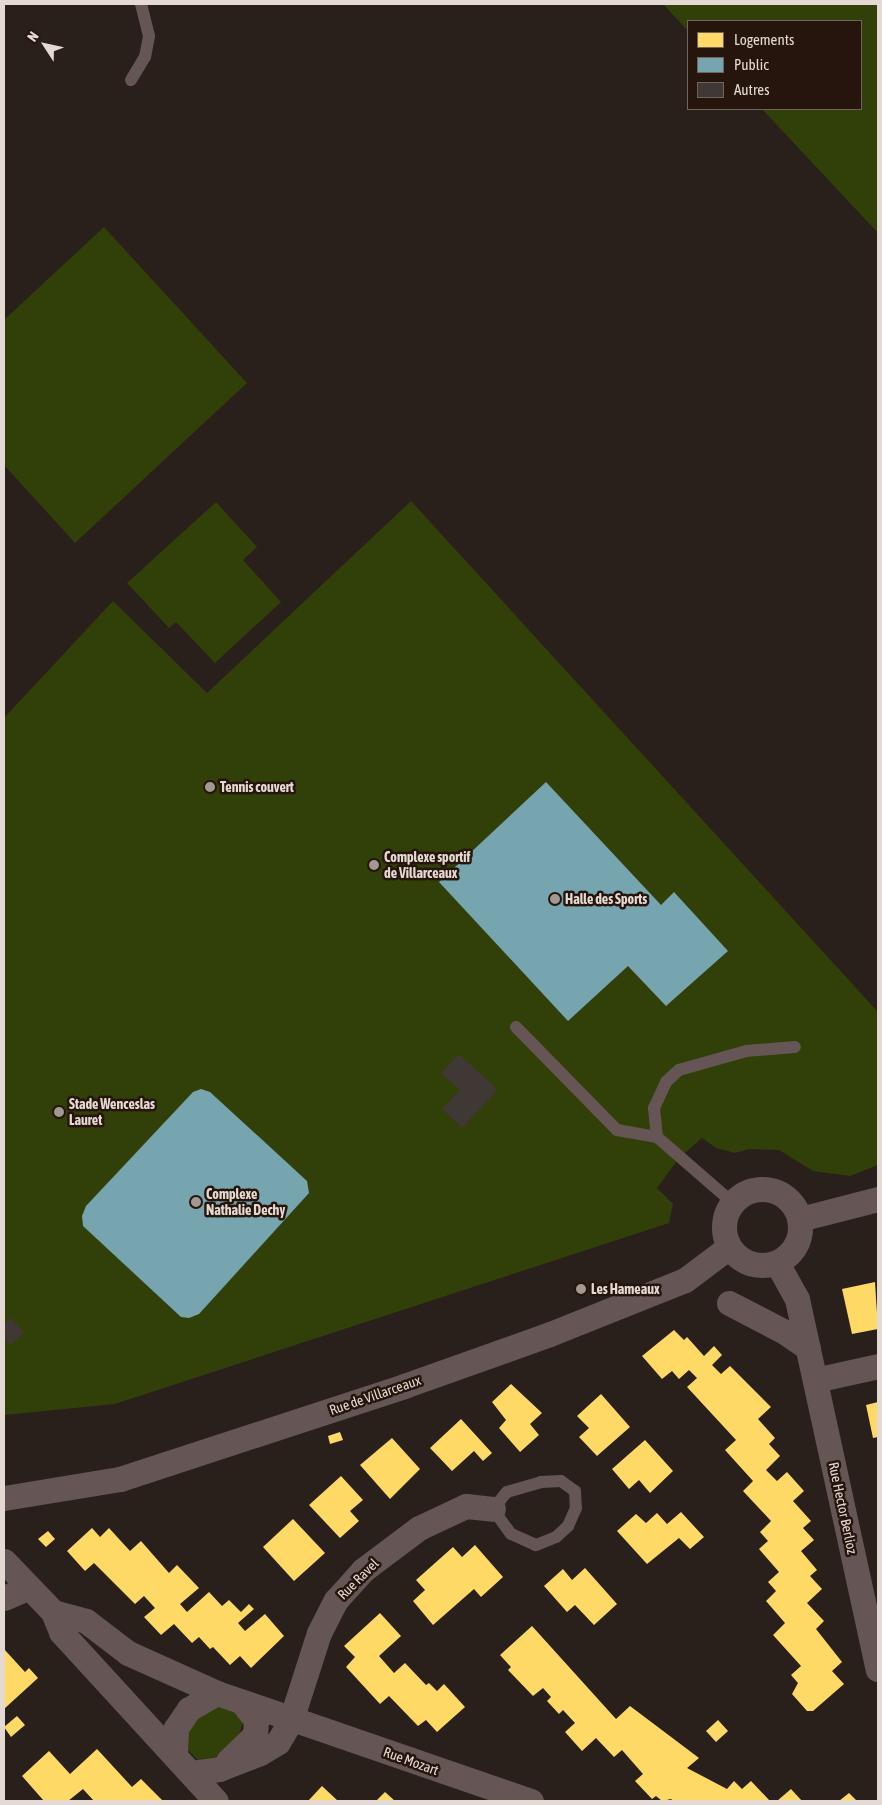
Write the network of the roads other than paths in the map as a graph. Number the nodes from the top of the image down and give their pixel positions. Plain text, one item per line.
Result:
1 (141, 4) edge
2 (131, 80) dead end
3 (516, 1027) dead end
4 (795, 1048) dead end
5 (656, 1137) junction
6 (878, 1199) edge
7 (733, 1203) junction
8 (800, 1219) junction
9 (729, 1247) junction
10 (777, 1263) junction
11 (729, 1303) dead end
12 (808, 1348) junction
13 (878, 1366) edge
14 (815, 1380) junction
15 (4, 1498) edge
16 (494, 1509) junction
17 (4, 1561) edge
18 (28, 1588) junction
19 (4, 1598) edge
20 (53, 1612) junction
21 (878, 1669) edge
22 (217, 1693) junction
23 (242, 1702) junction
24 (292, 1720) junction
25 (175, 1755) junction
26 (219, 1769) junction
27 (192, 1773) junction
28 (216, 1801) edge
29 (530, 1801) edge

1 - 2 lane
3 - 5 lane
4 - 5 lane
5 - 7 lane
6 - 8 street
7 - 8 street
7 - 9 street
8 - 10 street
9 - 10 street
9 - 15 street, Rue de Villarceaux
10 - 12 street, Rue Hector Berlioz
11 - 12 street
12 - 14 street, Rue Hector Berlioz
13 - 14 street
14 - 21 street, Rue Hector Berlioz
16 - 16 lane
16 - 24 street, Rue Ravel
17 - 18 street, Rue Mozart
18 - 19 street
18 - 20 street, Rue Mozart
20 - 22 street, Rue Mozart
20 - 25 street, Rue Mozart
22 - 23 street, Rue Mozart
22 - 25 street
23 - 24 street, Rue Mozart
23 - 26 street
24 - 26 street
24 - 29 street, Rue Mozart
25 - 27 street, Rue Mozart
26 - 27 street
27 - 28 street, Rue Mozart

